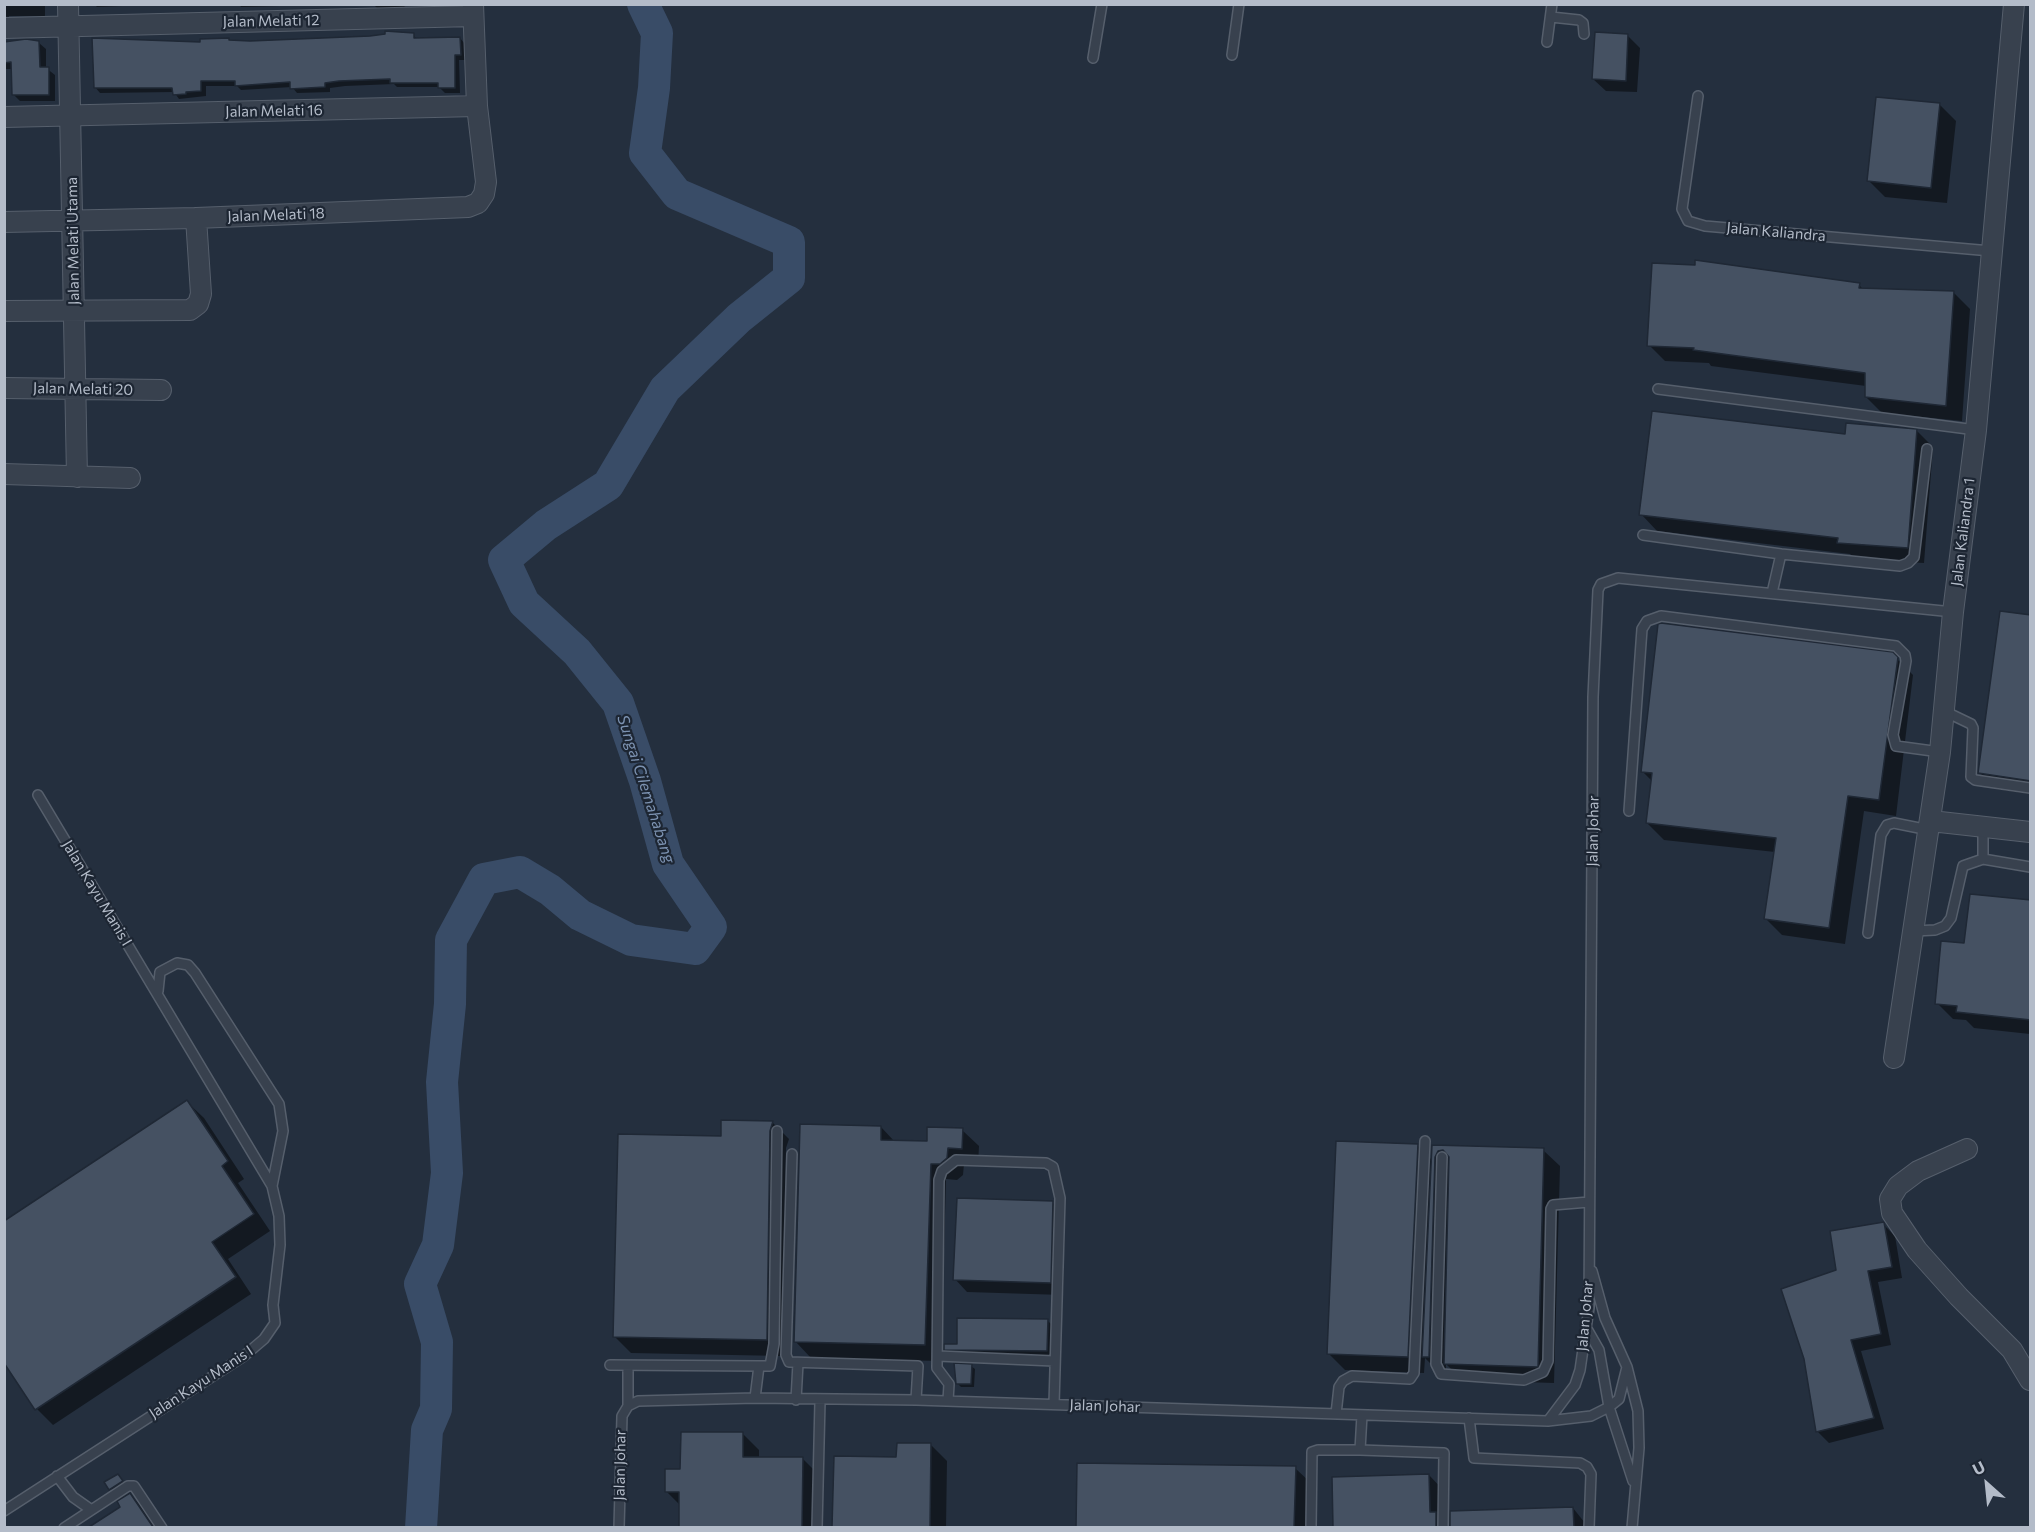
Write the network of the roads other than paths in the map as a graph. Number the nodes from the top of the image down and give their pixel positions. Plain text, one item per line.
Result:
1 (69, 4) edge
2 (1102, 4) edge
3 (1239, 4) edge
4 (1552, 4) edge
5 (2014, 4) edge
6 (473, 10) edge
7 (1551, 17) junction
8 (69, 26) junction
9 (4, 28) edge
10 (1584, 34) dead end
11 (1547, 42) dead end
12 (1232, 55) dead end
13 (1093, 58) dead end
14 (1698, 96) dead end
15 (477, 106) junction
16 (71, 115) junction
17 (4, 117) edge
18 (196, 218) junction
19 (73, 221) junction
20 (4, 222) edge
21 (1991, 251) junction
22 (4, 311) edge
23 (74, 311) junction
24 (4, 388) edge
25 (76, 389) junction
26 (1658, 389) dead end
27 (161, 390) dead end
28 (1976, 430) junction
29 (1927, 449) dead end
30 (4, 474) edge
31 (77, 477) junction
32 (130, 478) dead end
33 (1643, 535) dead end
34 (1781, 554) junction
35 (1772, 593) junction
36 (1953, 612) junction
37 (1944, 711) junction
38 (1940, 752) junction
39 (2031, 788) edge
40 (38, 795) dead end
41 (1629, 811) dead end
42 (1930, 826) junction
43 (1983, 826) junction
44 (2031, 832) edge
45 (1983, 859) junction
46 (2031, 867) edge
47 (1914, 931) junction
48 (1868, 933) dead end
49 (158, 991) junction
50 (1894, 1058) dead end
51 (777, 1131) dead end
52 (1425, 1141) dead end
53 (1967, 1149) dead end
54 (792, 1154) dead end
55 (1442, 1157) dead end
56 (273, 1186) junction
57 (1589, 1202) junction
58 (1590, 1263) junction
59 (1587, 1329) junction
60 (939, 1356) junction
61 (1054, 1361) junction
62 (798, 1363) junction
63 (610, 1365) dead end
64 (628, 1366) junction
65 (759, 1366) junction
66 (1627, 1367) junction
67 (2031, 1380) edge
68 (755, 1398) junction
69 (796, 1400) junction
70 (916, 1400) junction
71 (820, 1401) junction
72 (948, 1401) junction
73 (1054, 1404) junction
74 (627, 1406) junction
75 (1609, 1407) junction
76 (1336, 1414) junction
77 (1362, 1415) junction
78 (1469, 1418) junction
79 (1548, 1421) junction
80 (1360, 1450) junction
81 (57, 1476) junction
82 (1634, 1484) junction
83 (90, 1509) junction
84 (4, 1511) edge
85 (64, 1527) edge
86 (162, 1527) edge
87 (619, 1527) edge
88 (818, 1527) edge
89 (1311, 1527) edge
90 (1443, 1527) edge
91 (1589, 1527) edge
92 (1632, 1527) edge

1 - 8 street, Jalan Melati Utama
2 - 13 lane
3 - 12 lane
4 - 7 lane
5 - 21 street, Jalan Kaliandra 1
6 - 8 street, Jalan Melati 12
6 - 15 street
7 - 10 lane
7 - 11 lane
8 - 9 street, Jalan Melati 12
8 - 16 street, Jalan Melati Utama
14 - 21 lane, Jalan Kaliandra
15 - 16 street, Jalan Melati 16
15 - 18 street, Jalan Melati 18
16 - 17 street, Jalan Melati 16
16 - 19 street, Jalan Melati Utama
18 - 19 street, Jalan Melati 18
18 - 23 street
19 - 20 street, Jalan Melati 18
19 - 23 street, Jalan Melati Utama
21 - 28 street, Jalan Kaliandra 1
22 - 23 street
23 - 25 street, Jalan Melati Utama
24 - 25 street, Jalan Melati 20
25 - 27 street, Jalan Melati 20
25 - 31 street, Jalan Melati Utama
26 - 28 lane
28 - 36 street, Jalan Kaliandra 1
29 - 34 lane
30 - 31 street
31 - 32 street
33 - 34 lane
34 - 35 lane
35 - 36 lane, Jalan Johar
35 - 57 lane, Jalan Johar
36 - 37 street, Jalan Kaliandra 1
37 - 38 street, Jalan Kaliandra 1
37 - 39 lane
38 - 41 lane
38 - 42 street, Jalan Kaliandra 1
40 - 49 lane, Jalan Kayu Manis I
42 - 43 street
42 - 47 street, Jalan Kaliandra 1
42 - 48 lane
43 - 44 street
43 - 45 lane
45 - 46 lane
45 - 47 lane
47 - 50 street, Jalan Kaliandra 1
49 - 56 lane, Jalan Kayu Manis I
49 - 56 lane, Jalan Kayu Manis I
51 - 65 lane
52 - 76 lane
53 - 67 street
54 - 62 lane
55 - 57 lane
56 - 81 lane, Jalan Kayu Manis I
57 - 58 lane, Jalan Johar
58 - 59 lane, Jalan Johar
58 - 66 lane
59 - 75 lane
59 - 79 lane, Jalan Johar
60 - 61 lane
60 - 61 lane
60 - 72 lane
61 - 73 lane
62 - 69 lane
62 - 70 lane
63 - 64 lane
64 - 65 lane
64 - 74 lane
65 - 68 lane
66 - 75 lane
66 - 82 lane
68 - 69 lane, Jalan Johar
68 - 74 lane, Jalan Johar
69 - 71 lane, Jalan Johar
70 - 71 lane, Jalan Johar
70 - 72 lane, Jalan Johar
71 - 88 lane
72 - 73 lane, Jalan Johar
73 - 76 lane, Jalan Johar
74 - 87 lane, Jalan Johar
75 - 79 lane
75 - 82 lane
76 - 77 lane, Jalan Johar
77 - 78 lane, Jalan Johar
77 - 80 lane
78 - 79 lane, Jalan Johar
78 - 91 lane
80 - 89 lane
80 - 90 lane
81 - 83 lane
81 - 84 lane, Jalan Kayu Manis I
82 - 92 lane
83 - 85 lane
83 - 86 lane

